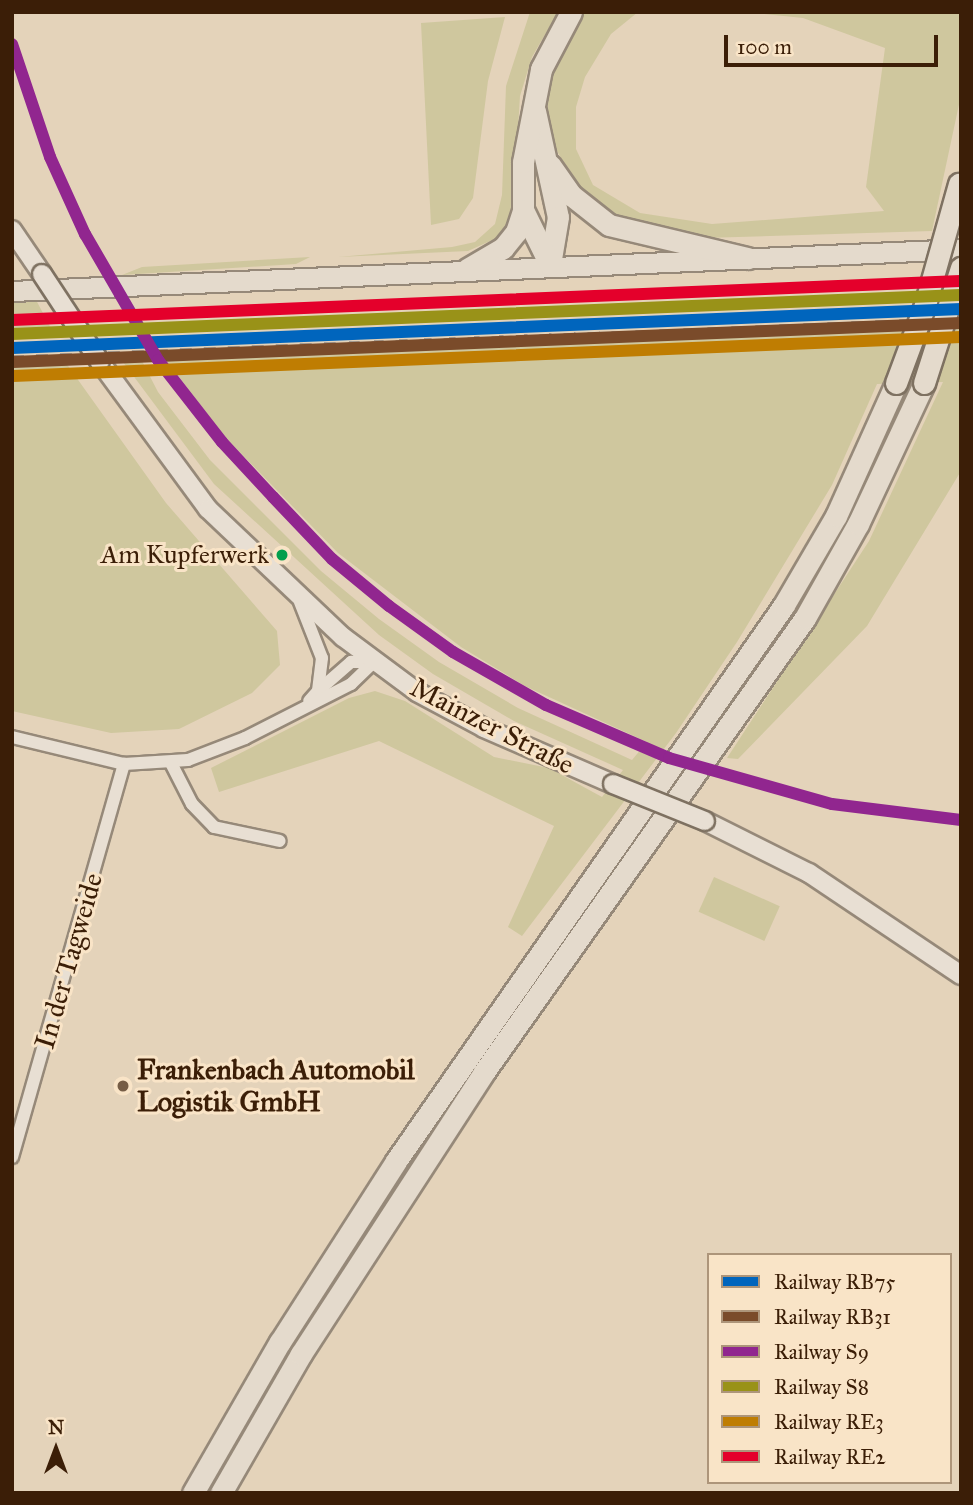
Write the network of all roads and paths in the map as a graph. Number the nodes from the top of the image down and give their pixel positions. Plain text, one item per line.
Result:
1 (571, 12) edge
2 (533, 99) junction
3 (550, 165) junction
4 (960, 179) edge
5 (523, 210) junction
6 (12, 230) edge
7 (961, 249) edge
8 (748, 258) junction
9 (550, 265) junction
10 (961, 268) edge
11 (467, 269) junction
12 (12, 290) edge
13 (299, 598) junction
14 (374, 662) junction
15 (318, 691) junction
16 (304, 706) junction
17 (12, 737) edge
18 (171, 763) junction
19 (124, 764) junction
20 (280, 842) dead end
21 (961, 975) edge
22 (12, 1157) edge
23 (193, 1493) edge
24 (221, 1493) edge

1 - 2 highway
2 - 3 highway
2 - 5 highway
3 - 8 highway
3 - 9 highway
4 - 23 highway, bridge
5 - 9 highway
5 - 11 highway
6 - 13 main road, Mainzer Straße, bridge
7 - 8 main road
8 - 9 main road
9 - 11 main road
10 - 24 highway, bridge
11 - 12 main road
13 - 14 main road, Mainzer Straße
13 - 15 street
14 - 15 street
14 - 16 street
14 - 21 main road, Mainzer Straße, bridge
15 - 16 street
16 - 18 street
17 - 19 street
18 - 19 street
18 - 20 street
19 - 22 street, In der Tagweide

